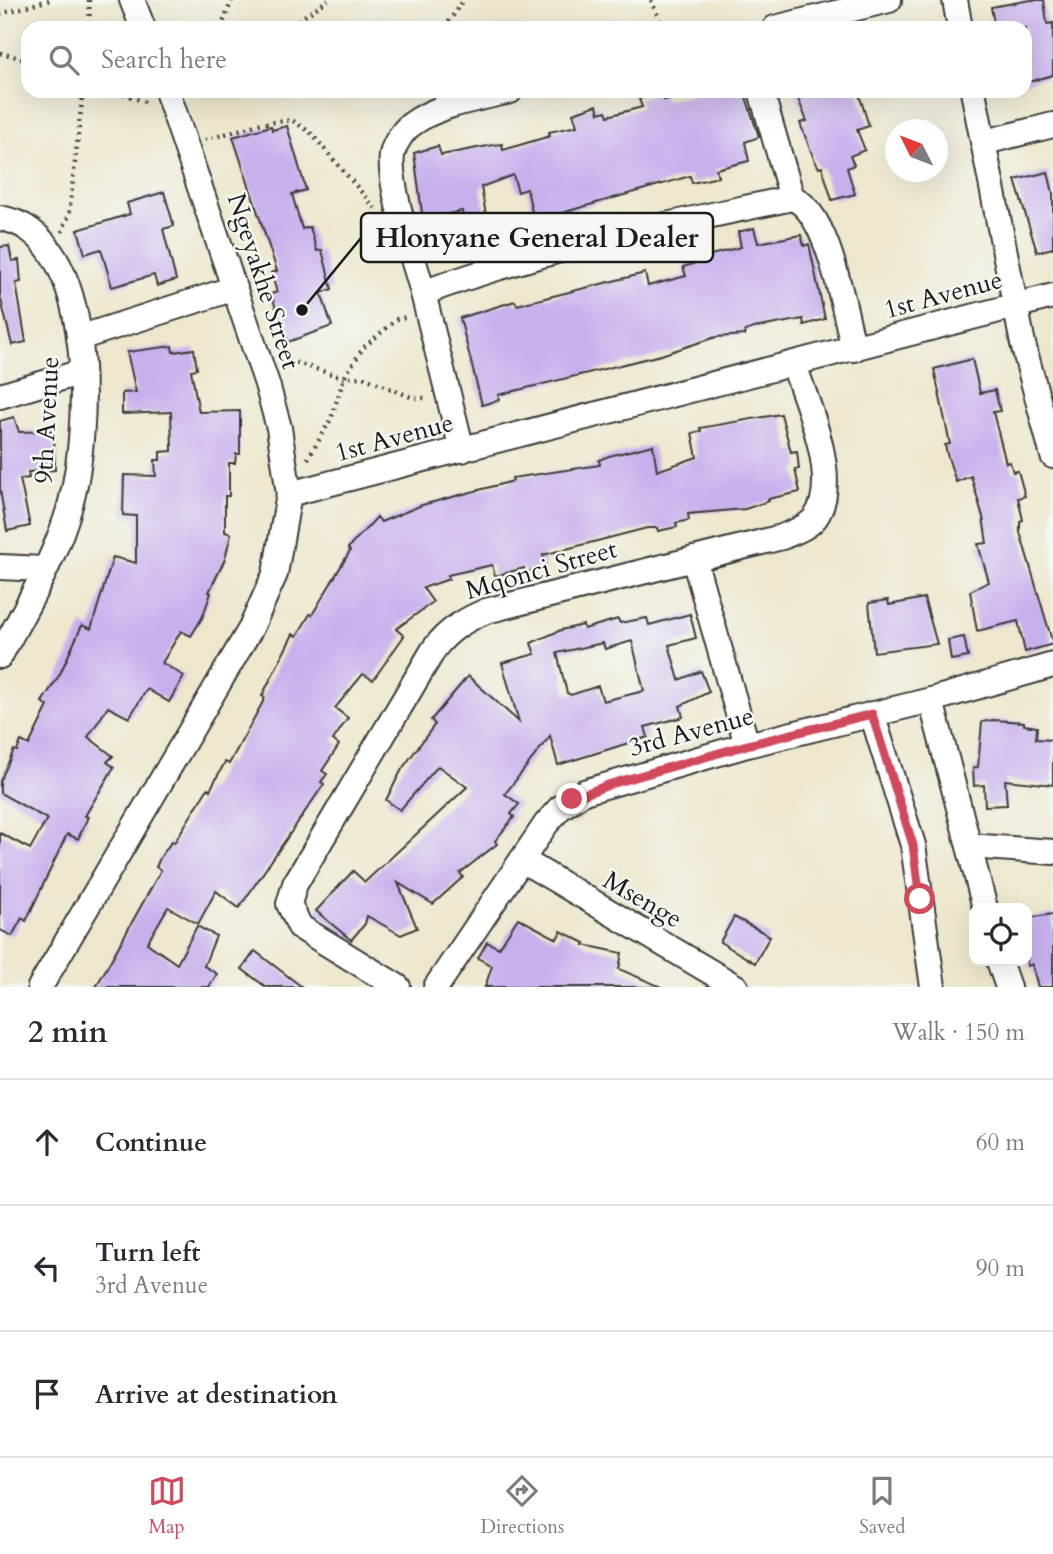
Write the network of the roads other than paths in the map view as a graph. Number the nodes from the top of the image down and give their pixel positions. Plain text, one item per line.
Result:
1 (132, 0) edge
2 (890, 0) edge
3 (955, 0) edge
4 (140, 21) edge
5 (804, 21) edge
6 (959, 21) edge
7 (170, 98) edge
8 (486, 98) edge
9 (764, 98) edge
10 (976, 98) edge
11 (1053, 125) edge
12 (985, 142) junction
13 (792, 198) junction
14 (0, 218) edge
15 (235, 288) junction
16 (1053, 296) edge
17 (425, 304) junction
18 (1017, 305) junction
19 (79, 338) junction
20 (854, 349) junction
21 (794, 365) junction
22 (82, 372) junction
23 (0, 396) edge
24 (462, 450) junction
25 (1053, 456) edge
26 (289, 494) junction
27 (695, 559) junction
28 (0, 567) edge
29 (44, 569) junction
30 (0, 656) edge
31 (1053, 665) edge
32 (931, 700) junction
33 (872, 714) junction
34 (747, 745) junction
35 (969, 846) junction
36 (1053, 852) edge
37 (522, 860) junction
38 (984, 903) edge
39 (1001, 966) edge
40 (49, 984) edge
41 (398, 987) edge
42 (436, 987) edge
43 (736, 987) edge
44 (933, 987) edge
45 (1008, 987) edge

1 - 4 street
2 - 5 street
3 - 6 street
7 - 15 street, Ngeyakhe Street
8 - 17 street
9 - 13 street
10 - 12 street
11 - 12 street
12 - 18 street
13 - 17 street
13 - 20 street
14 - 19 street, 9th Avenue
15 - 19 street
15 - 26 street, Ngeyakhe Street
16 - 18 street, 1st Avenue
17 - 24 street
18 - 20 street, 1st Avenue
18 - 25 street
19 - 22 street, 9th Avenue
20 - 21 street, 1st Avenue
21 - 24 street, 1st Avenue
21 - 27 street, Mqonci Street
22 - 23 street
22 - 29 street, 9th Avenue
24 - 26 street, 1st Avenue
26 - 40 street
27 - 34 street
27 - 41 street, Mqonci Street
28 - 29 street
29 - 30 street, 9th Avenue
31 - 32 street, 3rd Avenue
32 - 33 street, 3rd Avenue
32 - 35 street
33 - 34 street, 3rd Avenue
33 - 44 street
34 - 37 street, 3rd Avenue
35 - 36 street
35 - 38 street
37 - 42 street, 3rd Avenue
37 - 43 street, Msenge
39 - 45 street

